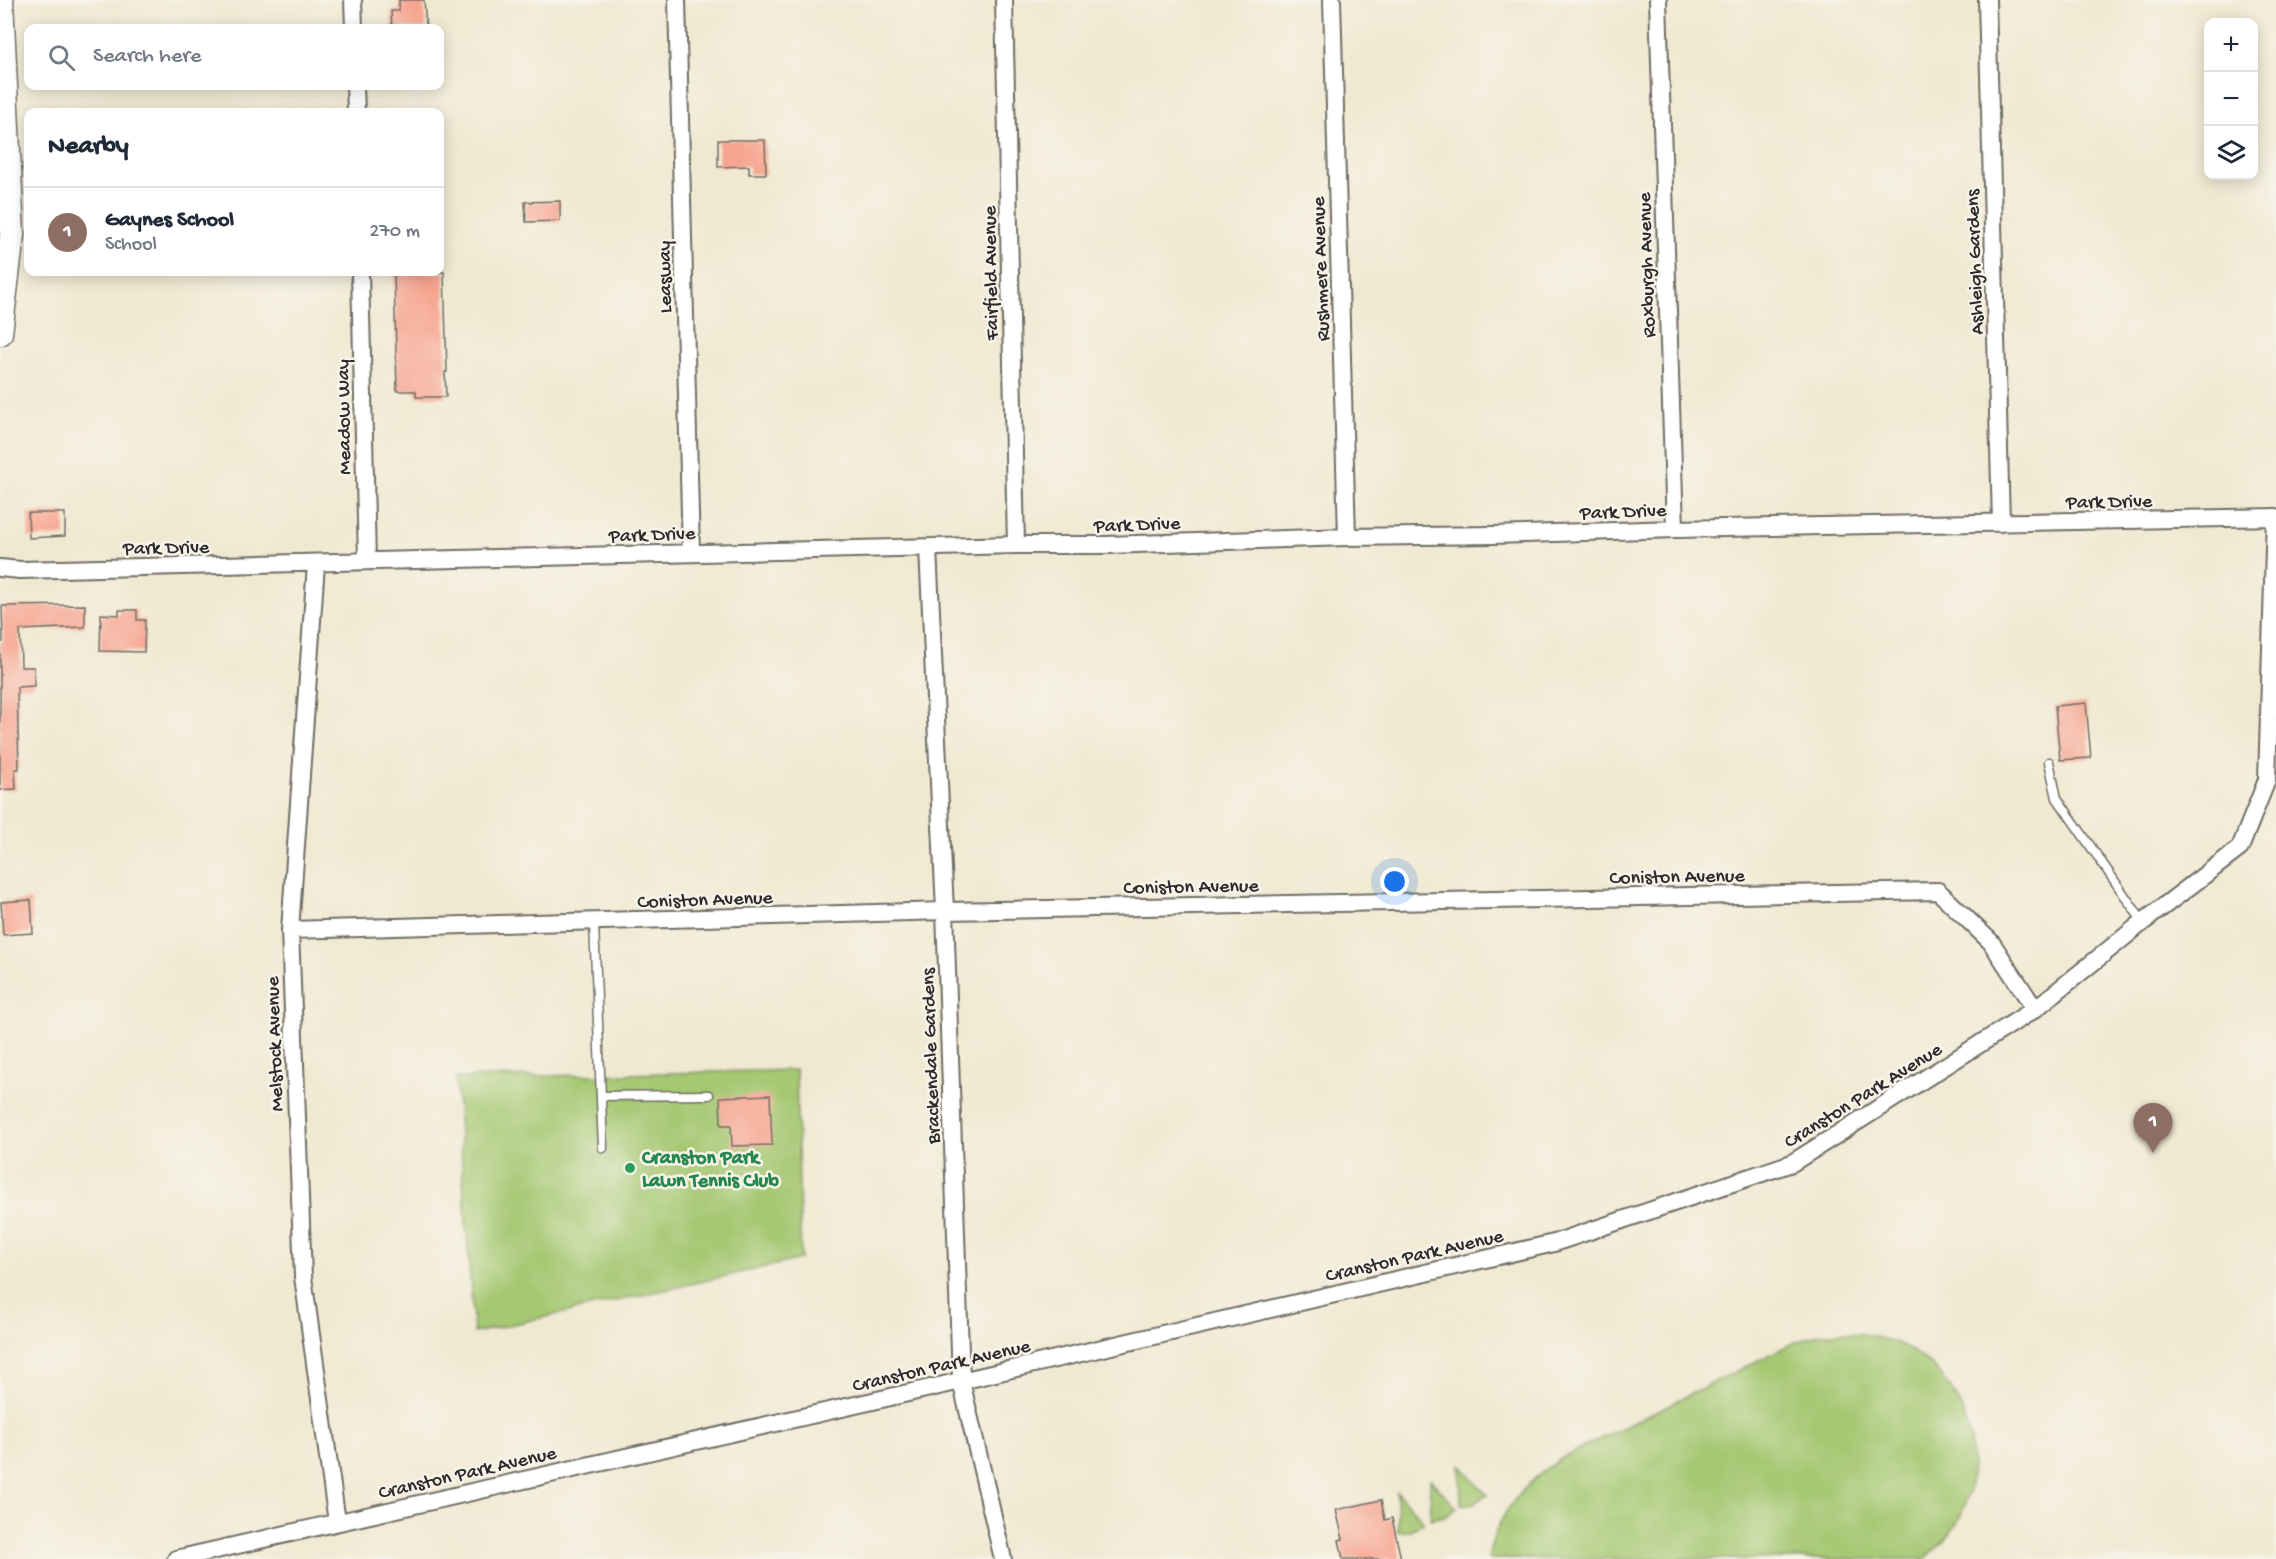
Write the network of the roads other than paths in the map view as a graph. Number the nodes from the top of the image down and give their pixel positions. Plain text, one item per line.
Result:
1 (1, 0) edge
2 (353, 0) edge
3 (677, 0) edge
4 (1004, 0) edge
5 (1332, 0) edge
6 (1658, 0) edge
7 (1987, 0) edge
8 (354, 24) edge
9 (355, 90) edge
10 (356, 108) edge
11 (360, 276) edge
12 (0, 333) edge
13 (2275, 517) edge
14 (2001, 523) junction
15 (1675, 530) junction
16 (1347, 537) junction
17 (1016, 545) junction
18 (928, 548) junction
19 (691, 553) junction
20 (367, 561) junction
21 (316, 564) junction
22 (0, 568) edge
23 (2049, 762) dead end
24 (945, 911) junction
25 (2143, 922) junction
26 (594, 923) junction
27 (290, 930) junction
28 (2035, 1010) junction
29 (709, 1095) dead end
30 (601, 1096) junction
31 (603, 1148) dead end
32 (962, 1381) junction
33 (337, 1522) junction
34 (176, 1559) edge
35 (1003, 1559) edge

1 - 12 main road
2 - 8 street
3 - 19 street, Leasway
4 - 17 street, Fairfield Avenue
5 - 16 street, Rushmere Avenue
6 - 15 street, Roxburgh Avenue
7 - 14 street, Ashleigh Gardens
9 - 10 street
11 - 20 street, Meadow Way
13 - 14 street, Park Drive
13 - 25 street, Cranston Park Avenue
14 - 15 street, Park Drive
15 - 16 street, Park Drive
16 - 17 street, Park Drive
17 - 18 street, Park Drive
18 - 19 street, Park Drive
18 - 24 street, Brackendale Gardens
19 - 20 street, Park Drive
20 - 21 street, Park Drive
21 - 22 street, Park Drive
21 - 27 street, Melstock Avenue
23 - 25 lane
24 - 26 street, Coniston Avenue
24 - 28 street, Coniston Avenue
24 - 32 street, Brackendale Gardens
25 - 28 street, Cranston Park Avenue
26 - 27 street, Coniston Avenue
26 - 30 lane
27 - 33 street, Melstock Avenue
28 - 32 street, Cranston Park Avenue
29 - 30 lane
30 - 31 lane
32 - 33 street, Cranston Park Avenue
32 - 35 street, Brackendale Gardens
33 - 34 street, Cranston Park Avenue

